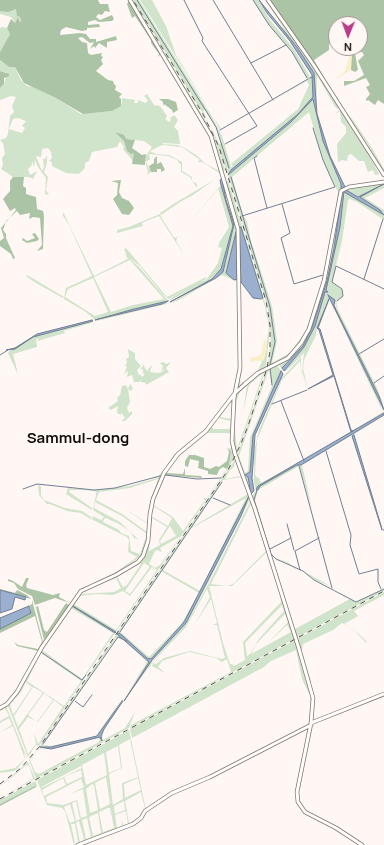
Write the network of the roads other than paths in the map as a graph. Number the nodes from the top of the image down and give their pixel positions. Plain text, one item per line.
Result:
1 (130, 0) edge
2 (268, 0) edge
3 (384, 176) edge
4 (384, 182) edge
5 (235, 393) junction
6 (384, 694) edge
7 (0, 708) edge
8 (311, 724) junction
9 (78, 845) edge
10 (362, 845) edge

1 - 5 street
2 - 3 street
4 - 5 street
5 - 7 street
5 - 8 street
6 - 8 street
8 - 9 street
8 - 10 street

